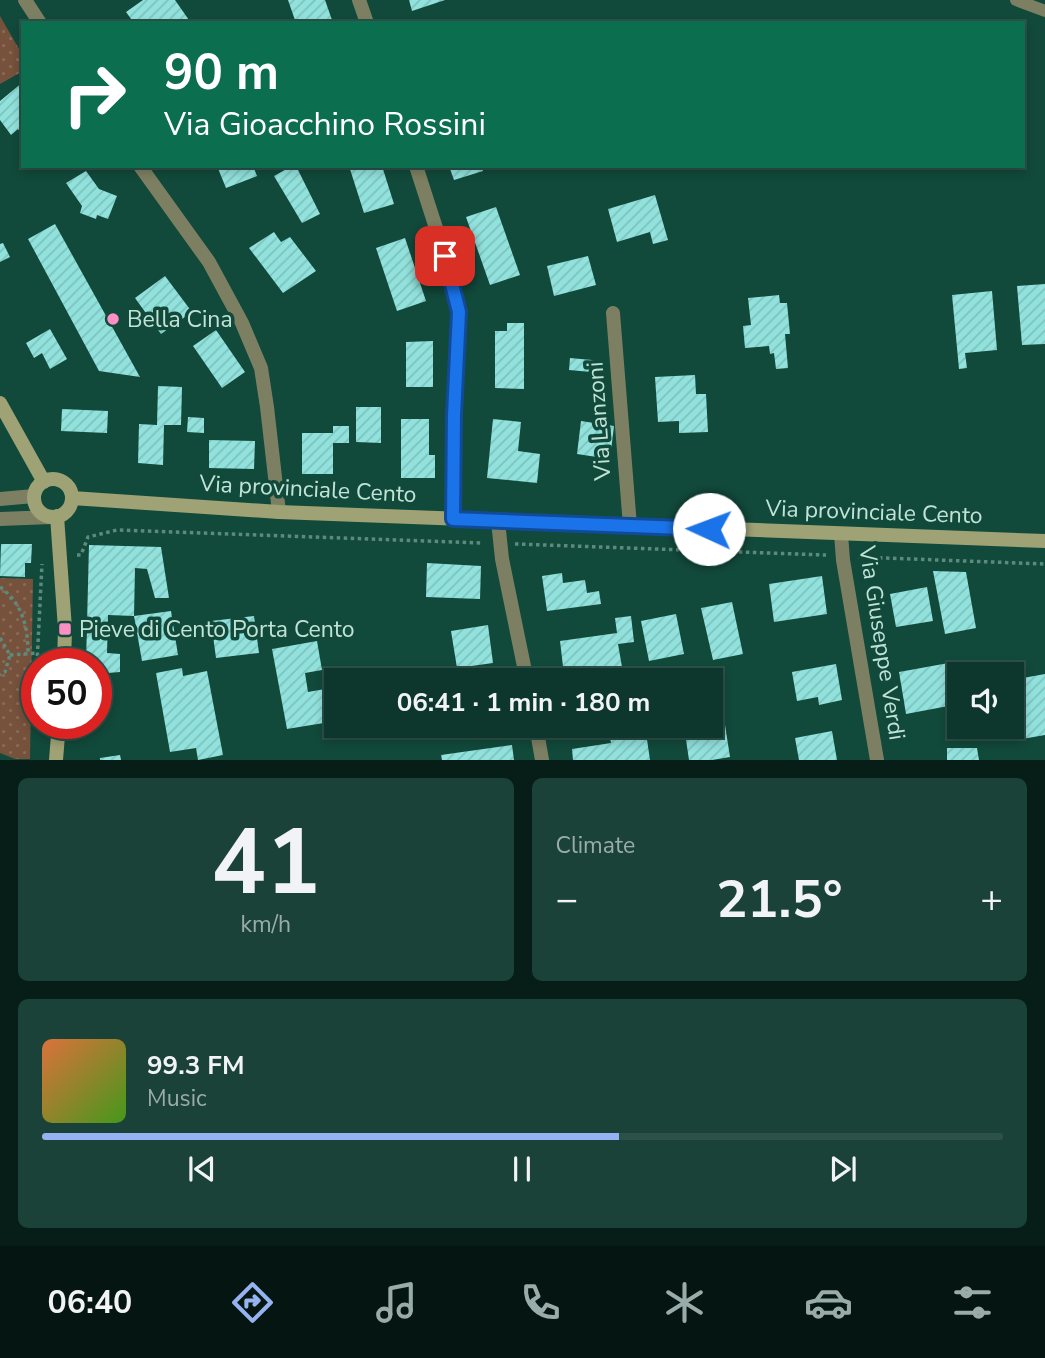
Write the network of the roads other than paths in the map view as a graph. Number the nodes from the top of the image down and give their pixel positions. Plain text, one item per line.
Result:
1 (25, 0) edge
2 (359, 0) edge
3 (1016, 0) edge
4 (1045, 11) edge
5 (39, 21) edge
6 (366, 21) edge
7 (141, 168) edge
8 (417, 168) edge
9 (613, 313) dead end
10 (0, 403) edge
11 (44, 482) junction
12 (34, 496) junction
13 (72, 498) junction
14 (0, 499) edge
15 (279, 512) junction
16 (54, 517) junction
17 (0, 519) edge
18 (453, 519) junction
19 (498, 521) junction
20 (630, 526) junction
21 (841, 534) junction
22 (1045, 541) edge
23 (64, 648) edge
24 (524, 668) edge
25 (538, 738) edge
26 (58, 739) edge
27 (56, 760) edge
28 (542, 760) edge
29 (877, 760) edge

1 - 5 street
2 - 6 street
3 - 4 lane
7 - 15 street
8 - 18 street
9 - 20 street, Via Lanzoni
10 - 11 main road
11 - 12 main road
11 - 13 main road
12 - 14 street
12 - 16 main road
13 - 15 main road, Via provinciale Cento
13 - 16 main road
15 - 18 main road, Via provinciale Cento
16 - 17 street
16 - 23 main road
18 - 19 main road, Via provinciale Cento
19 - 20 main road, Via provinciale Cento
19 - 24 street
20 - 21 main road, Via provinciale Cento
21 - 22 main road, Via provinciale Cento
21 - 29 street, Via Giuseppe Verdi
25 - 28 street
26 - 27 main road

